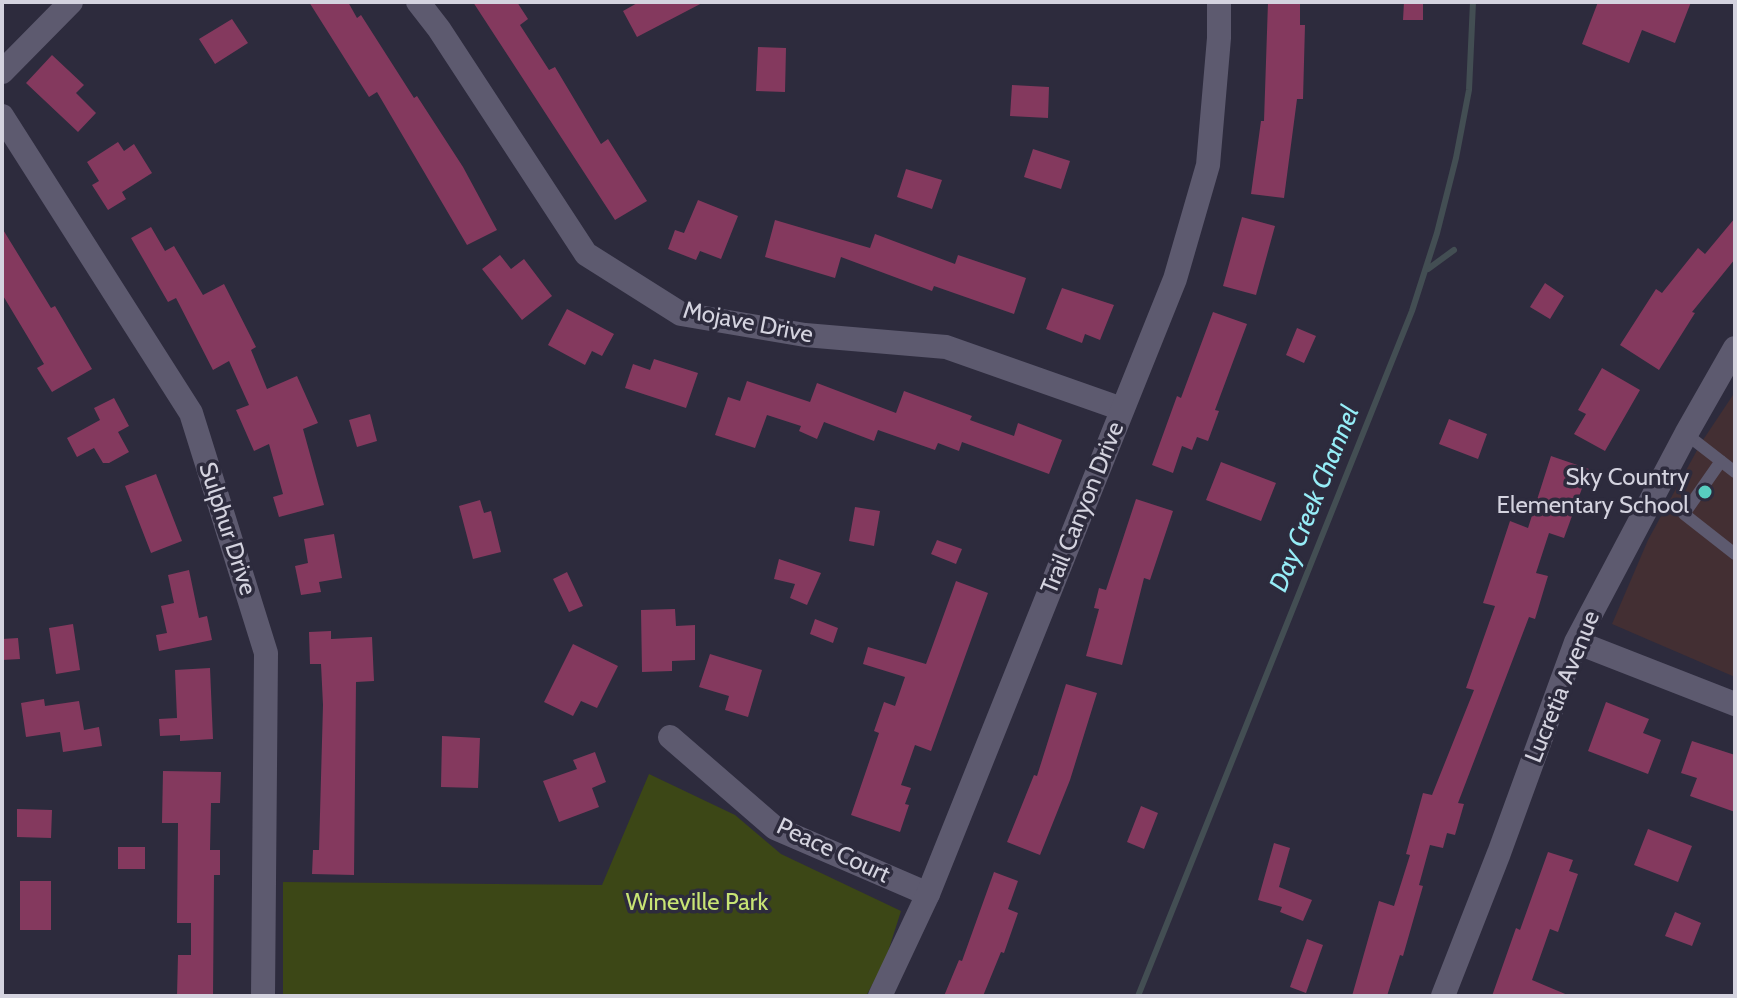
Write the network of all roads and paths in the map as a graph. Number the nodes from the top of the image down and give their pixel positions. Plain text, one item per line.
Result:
1 (71, 2) edge
2 (418, 2) edge
3 (1219, 2) edge
4 (2, 72) edge
5 (2, 116) edge
6 (1735, 348) edge
7 (1122, 409) junction
8 (1686, 434) junction
9 (1721, 461) junction
10 (1735, 472) edge
11 (1735, 554) edge
12 (1576, 642) junction
13 (1735, 704) edge
14 (670, 737) dead end
15 (928, 894) junction
16 (263, 996) edge
17 (880, 996) edge
18 (1443, 996) edge

1 - 4 street
2 - 7 street, Mojave Drive
3 - 7 street, Trail Canyon Drive
5 - 16 street, Sulphur Drive
6 - 8 street, Lucretia Avenue
7 - 15 street, Trail Canyon Drive
8 - 9 lane
8 - 12 street, Lucretia Avenue
9 - 10 lane
9 - 11 lane
12 - 13 street
12 - 18 street, Lucretia Avenue
14 - 15 street, Peace Court
15 - 17 street, Trail Canyon Drive

